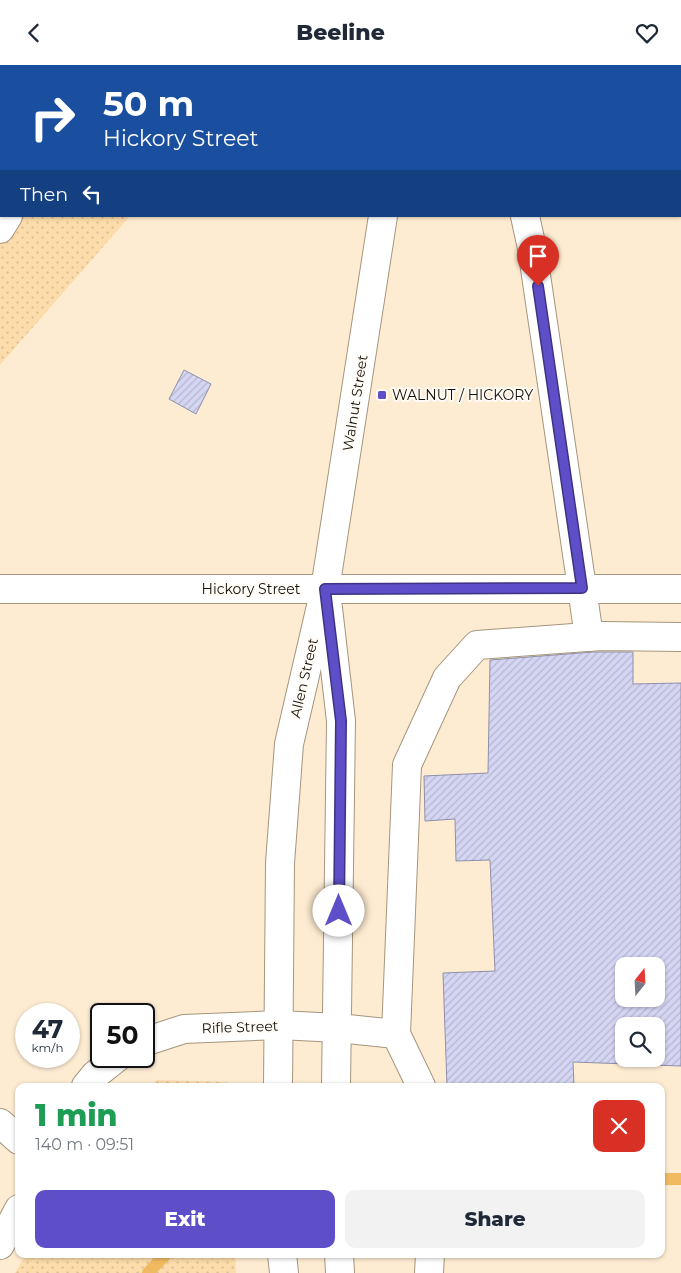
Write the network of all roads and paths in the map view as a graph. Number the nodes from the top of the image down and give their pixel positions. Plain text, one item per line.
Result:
1 (7, 217) edge
2 (383, 217) edge
3 (525, 217) edge
4 (0, 229) edge
5 (582, 588) junction
6 (0, 589) edge
7 (325, 589) junction
8 (681, 589) edge
9 (589, 637) junction
10 (681, 637) edge
11 (280, 1025) junction
12 (338, 1028) junction
13 (396, 1034) junction
14 (155, 1038) edge
15 (104, 1068) edge
16 (88, 1083) edge
17 (278, 1083) edge
18 (336, 1083) edge
19 (420, 1083) edge
20 (0, 1123) edge
21 (15, 1136) edge
22 (10, 1216) edge
23 (0, 1245) edge
24 (282, 1258) edge
25 (339, 1258) edge
26 (430, 1258) edge
27 (284, 1273) edge
28 (340, 1273) edge
29 (430, 1273) edge

1 - 4 main road
2 - 7 main road, Walnut Street
3 - 5 main road
5 - 7 main road, Hickory Street
5 - 8 main road, Hickory Street
5 - 9 main road
6 - 7 main road, Hickory Street
7 - 11 main road, Allen Street
7 - 12 main road, Allen Street
9 - 10 main road
9 - 13 main road
11 - 12 main road, Rifle Street
11 - 14 main road, Rifle Street
11 - 17 main road, Allen Street
12 - 13 main road, Rifle Street
12 - 18 main road, Allen Street
13 - 19 main road
15 - 16 main road
20 - 21 main road
22 - 23 main road
24 - 27 main road
25 - 28 main road
26 - 29 main road

